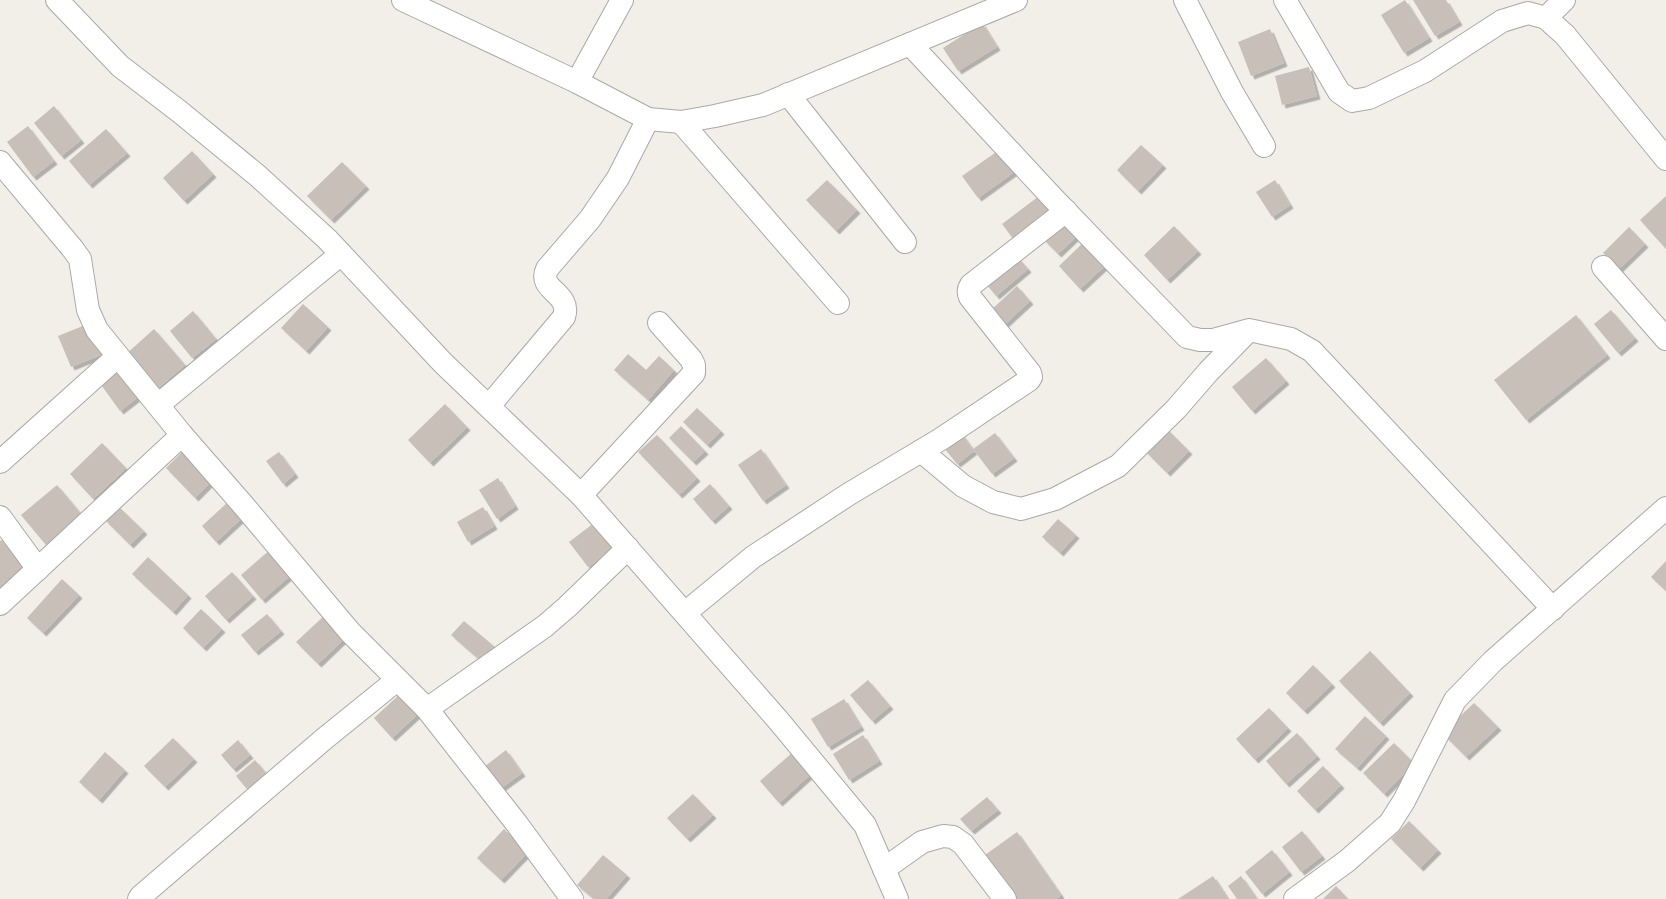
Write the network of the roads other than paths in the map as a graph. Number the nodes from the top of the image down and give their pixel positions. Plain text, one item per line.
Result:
1 (57, 0) edge
2 (403, 0) edge
3 (622, 0) edge
4 (1016, 0) edge
5 (1185, 0) edge
6 (1285, 0) edge
7 (1564, 0) edge
8 (1546, 18) junction
9 (910, 44) junction
10 (577, 82) junction
11 (788, 94) junction
12 (648, 119) junction
13 (681, 122) junction
14 (1264, 146) dead end
15 (1666, 159) edge
16 (0, 162) edge
17 (1066, 211) junction
18 (905, 242) dead end
19 (341, 254) junction
20 (1602, 267) dead end
21 (838, 303) dead end
22 (659, 323) dead end
23 (1249, 330) junction
24 (1666, 339) edge
25 (118, 356) junction
26 (158, 405) junction
27 (489, 406) junction
28 (182, 435) junction
29 (921, 451) junction
30 (0, 462) edge
31 (581, 495) junction
32 (1666, 508) edge
33 (2, 523) edge
34 (628, 548) junction
35 (38, 569) junction
36 (0, 604) edge
37 (1552, 609) junction
38 (685, 614) junction
39 (397, 680) junction
40 (427, 709) junction
41 (884, 869) junction
42 (139, 899) edge
43 (572, 899) edge
44 (897, 899) edge
45 (1005, 899) edge
46 (1295, 899) edge

1 - 19 street
2 - 10 street
3 - 10 street
4 - 9 street
5 - 14 street
6 - 8 street
7 - 8 street
8 - 15 street
9 - 11 street
9 - 17 street
10 - 12 street
11 - 13 street
11 - 18 street
12 - 13 street
12 - 27 street
13 - 21 street
16 - 25 street
17 - 23 street
17 - 29 street
19 - 26 street
19 - 27 street
20 - 24 street
22 - 31 street
23 - 29 street
23 - 37 street
25 - 26 street
25 - 30 street
26 - 28 street
27 - 31 street
28 - 35 street
28 - 39 street
29 - 38 street
31 - 34 street
32 - 37 street
33 - 35 street
34 - 38 street
34 - 40 street
35 - 36 street
37 - 46 street
38 - 41 street
39 - 40 street
39 - 42 street
40 - 43 street
41 - 44 street
41 - 45 street

